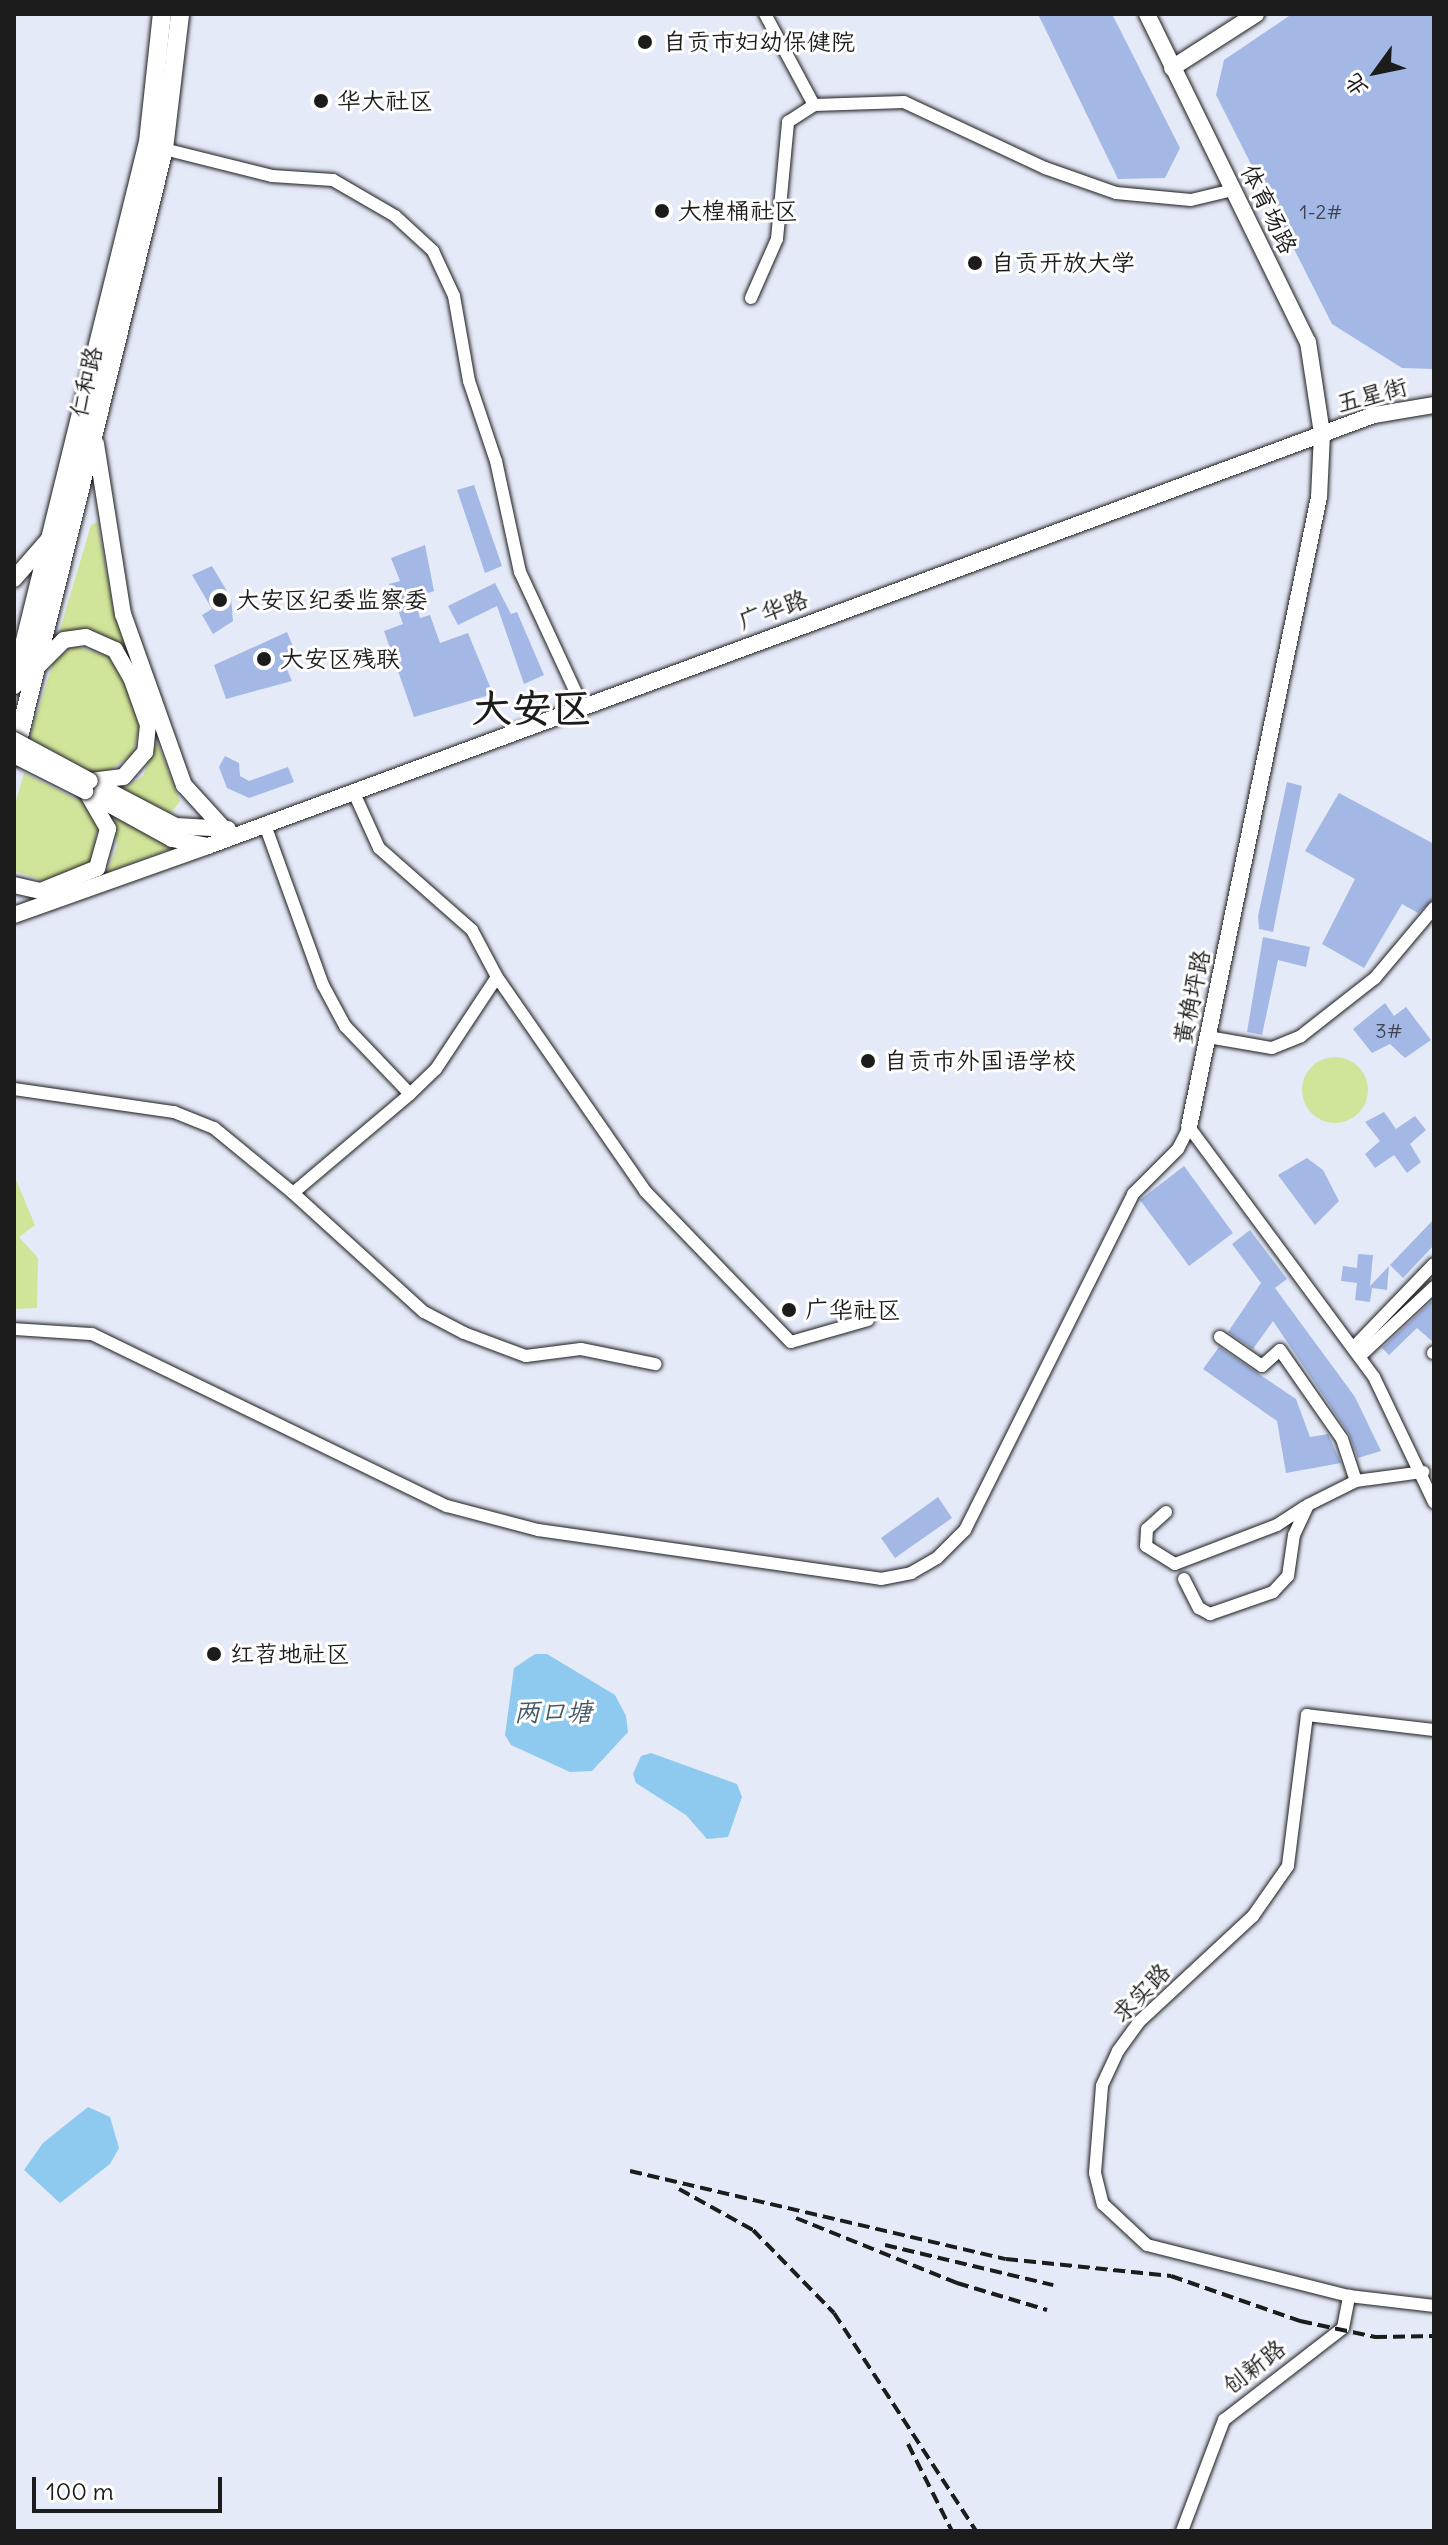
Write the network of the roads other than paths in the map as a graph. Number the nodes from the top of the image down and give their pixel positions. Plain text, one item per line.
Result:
1 (162, 14) edge
2 (180, 14) edge
3 (765, 14) edge
4 (1147, 14) edge
5 (1256, 14) edge
6 (1172, 68) junction
7 (814, 105) junction
8 (164, 149) junction
9 (1233, 190) junction
10 (751, 298) dead end
11 (1434, 405) edge
12 (1322, 434) junction
13 (96, 444) junction
14 (57, 529) junction
15 (14, 579) edge
16 (25, 658) edge
17 (14, 685) edge
18 (583, 708) junction
19 (14, 740) edge
20 (14, 756) edge
21 (88, 786) junction
22 (354, 793) junction
23 (265, 825) junction
24 (223, 828) junction
25 (241, 832) junction
26 (208, 846) junction
27 (14, 885) edge
28 (1434, 908) edge
29 (14, 915) edge
30 (497, 977) junction
31 (1208, 1037) junction
32 (14, 1089) edge
33 (410, 1094) junction
34 (1189, 1127) junction
35 (293, 1193) junction
36 (1434, 1264) edge
37 (1434, 1287) edge
38 (868, 1320) dead end
39 (14, 1329) edge
40 (1220, 1337) dead end
41 (1357, 1351) junction
42 (655, 1364) dead end
43 (1423, 1472) junction
44 (1356, 1481) junction
45 (1433, 1498) edge
46 (1308, 1505) junction
47 (1166, 1512) dead end
48 (1184, 1579) dead end
49 (1434, 1730) edge
50 (1349, 2296) junction
51 (1434, 2306) edge
52 (1182, 2531) edge

1 - 14 main road, 仁和路
2 - 8 main road, 仁和路
3 - 7 street
4 - 6 main road, 体育场路
5 - 6 main road
6 - 9 main road, 体育场路
7 - 9 street
7 - 10 street
8 - 13 main road, 仁和路
8 - 18 street
9 - 12 main road, 体育场路
11 - 12 main road, 五星街
12 - 18 main road, 广华路
12 - 31 main road, 黄桷坪路
13 - 16 main road, 仁和路
13 - 24 main road
14 - 15 main road
14 - 16 main road, 仁和路
16 - 17 main road, 仁和路
16 - 20 main road, 仁和路
16 - 21 main road
18 - 22 main road, 广华路
19 - 21 main road, bridge
20 - 21 main road, bridge
21 - 24 main road
21 - 26 main road
21 - 27 main road
22 - 23 main road, 广华路
22 - 30 street
23 - 25 main road, 广华路
23 - 33 street
24 - 25 main road
25 - 26 main road, 广华路
26 - 29 main road, 广华路
28 - 31 street
30 - 33 street
30 - 38 street
31 - 34 main road, 黄桷坪路
32 - 35 street
33 - 35 street
34 - 39 street
34 - 41 street
35 - 42 street
36 - 41 street
37 - 41 street
40 - 44 street
41 - 43 street
43 - 44 street
43 - 45 street
44 - 46 street
46 - 47 street
46 - 48 street
49 - 50 street, 求实路
50 - 51 street, 求实路
50 - 52 street, 创新路

